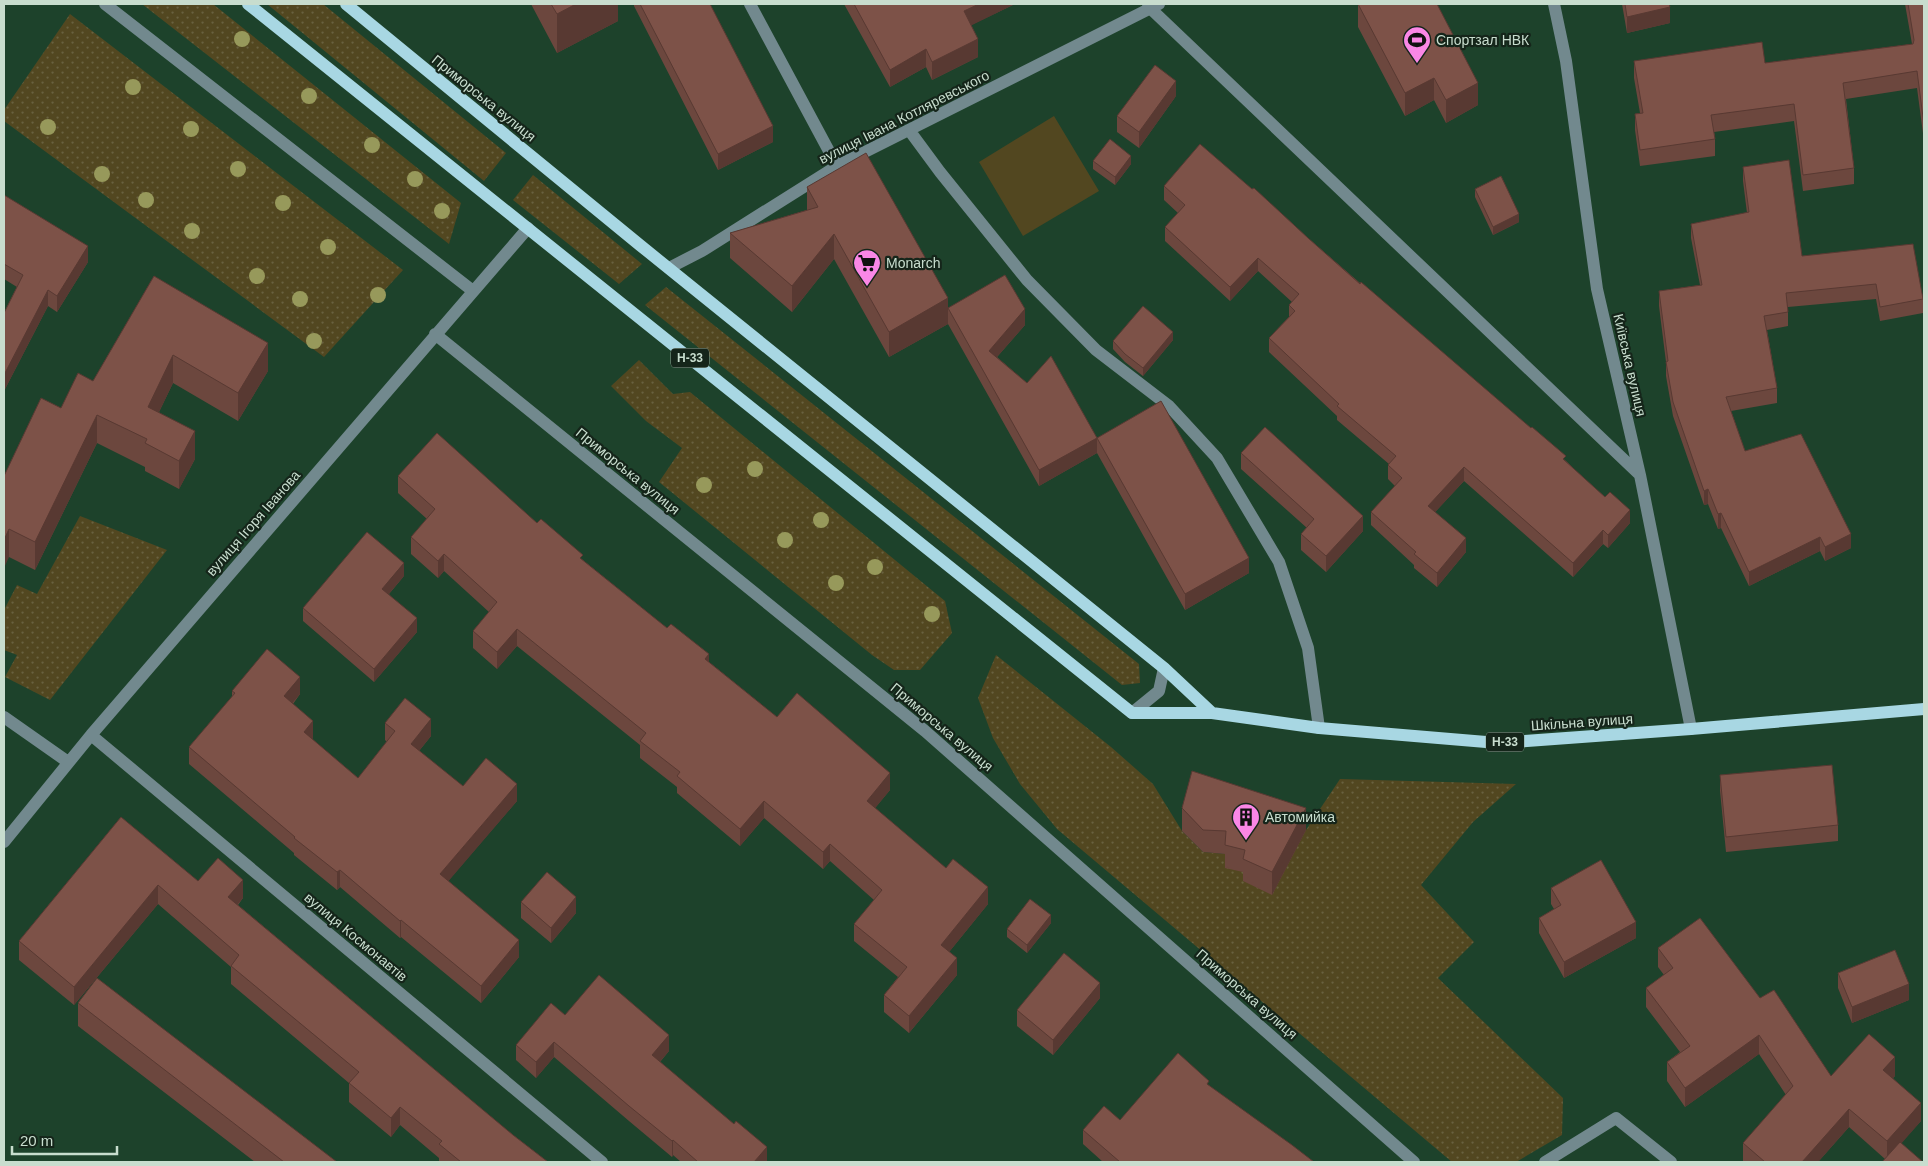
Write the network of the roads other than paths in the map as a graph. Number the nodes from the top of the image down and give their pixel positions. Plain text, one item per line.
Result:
1 (105, 4) edge
2 (248, 4) edge
3 (346, 4) edge
4 (750, 4) edge
5 (1554, 4) edge
6 (1153, 5) edge
7 (909, 130) junction
8 (837, 166) junction
9 (528, 228) junction
10 (669, 268) junction
11 (473, 291) junction
12 (435, 334) junction
13 (1640, 476) junction
14 (1164, 668) junction
15 (1924, 709) edge
16 (1132, 713) junction
17 (1212, 713) junction
18 (4, 717) edge
19 (1319, 728) junction
20 (1691, 729) junction
21 (91, 735) junction
22 (68, 762) junction
23 (4, 842) edge
24 (602, 1162) edge
25 (1414, 1162) edge
26 (1545, 1162) edge
27 (1671, 1162) edge

1 - 11 street
2 - 9 main road, Н-33
3 - 10 main road, Приморська вулиця
4 - 8 street
5 - 13 street, Київська вулиця
6 - 7 street, вулиця Івана Котляревського
6 - 13 street
7 - 8 street, вулиця Івана Котляревського
7 - 19 street
8 - 10 street, вулиця Івана Котляревського
9 - 11 street, вулиця Ігоря Іванова
9 - 16 main road, Н-33
10 - 14 main road, Приморська вулиця
11 - 12 street, вулиця Ігоря Іванова
12 - 21 street, вулиця Ігоря Іванова
12 - 25 street, Приморська вулиця
13 - 20 street, Київська вулиця
14 - 16 street
14 - 17 main road, Приморська вулиця
15 - 20 main road, Шкільна вулиця / Н-33
16 - 17 main road, Н-33
17 - 19 main road, Шкільна вулиця / Н-33
18 - 22 street
19 - 20 main road, Шкільна вулиця / Н-33
21 - 22 street, вулиця Ігоря Іванова
21 - 24 street, вулиця Космонавтів
22 - 23 street, вулиця Ігоря Іванова
26 - 27 street

